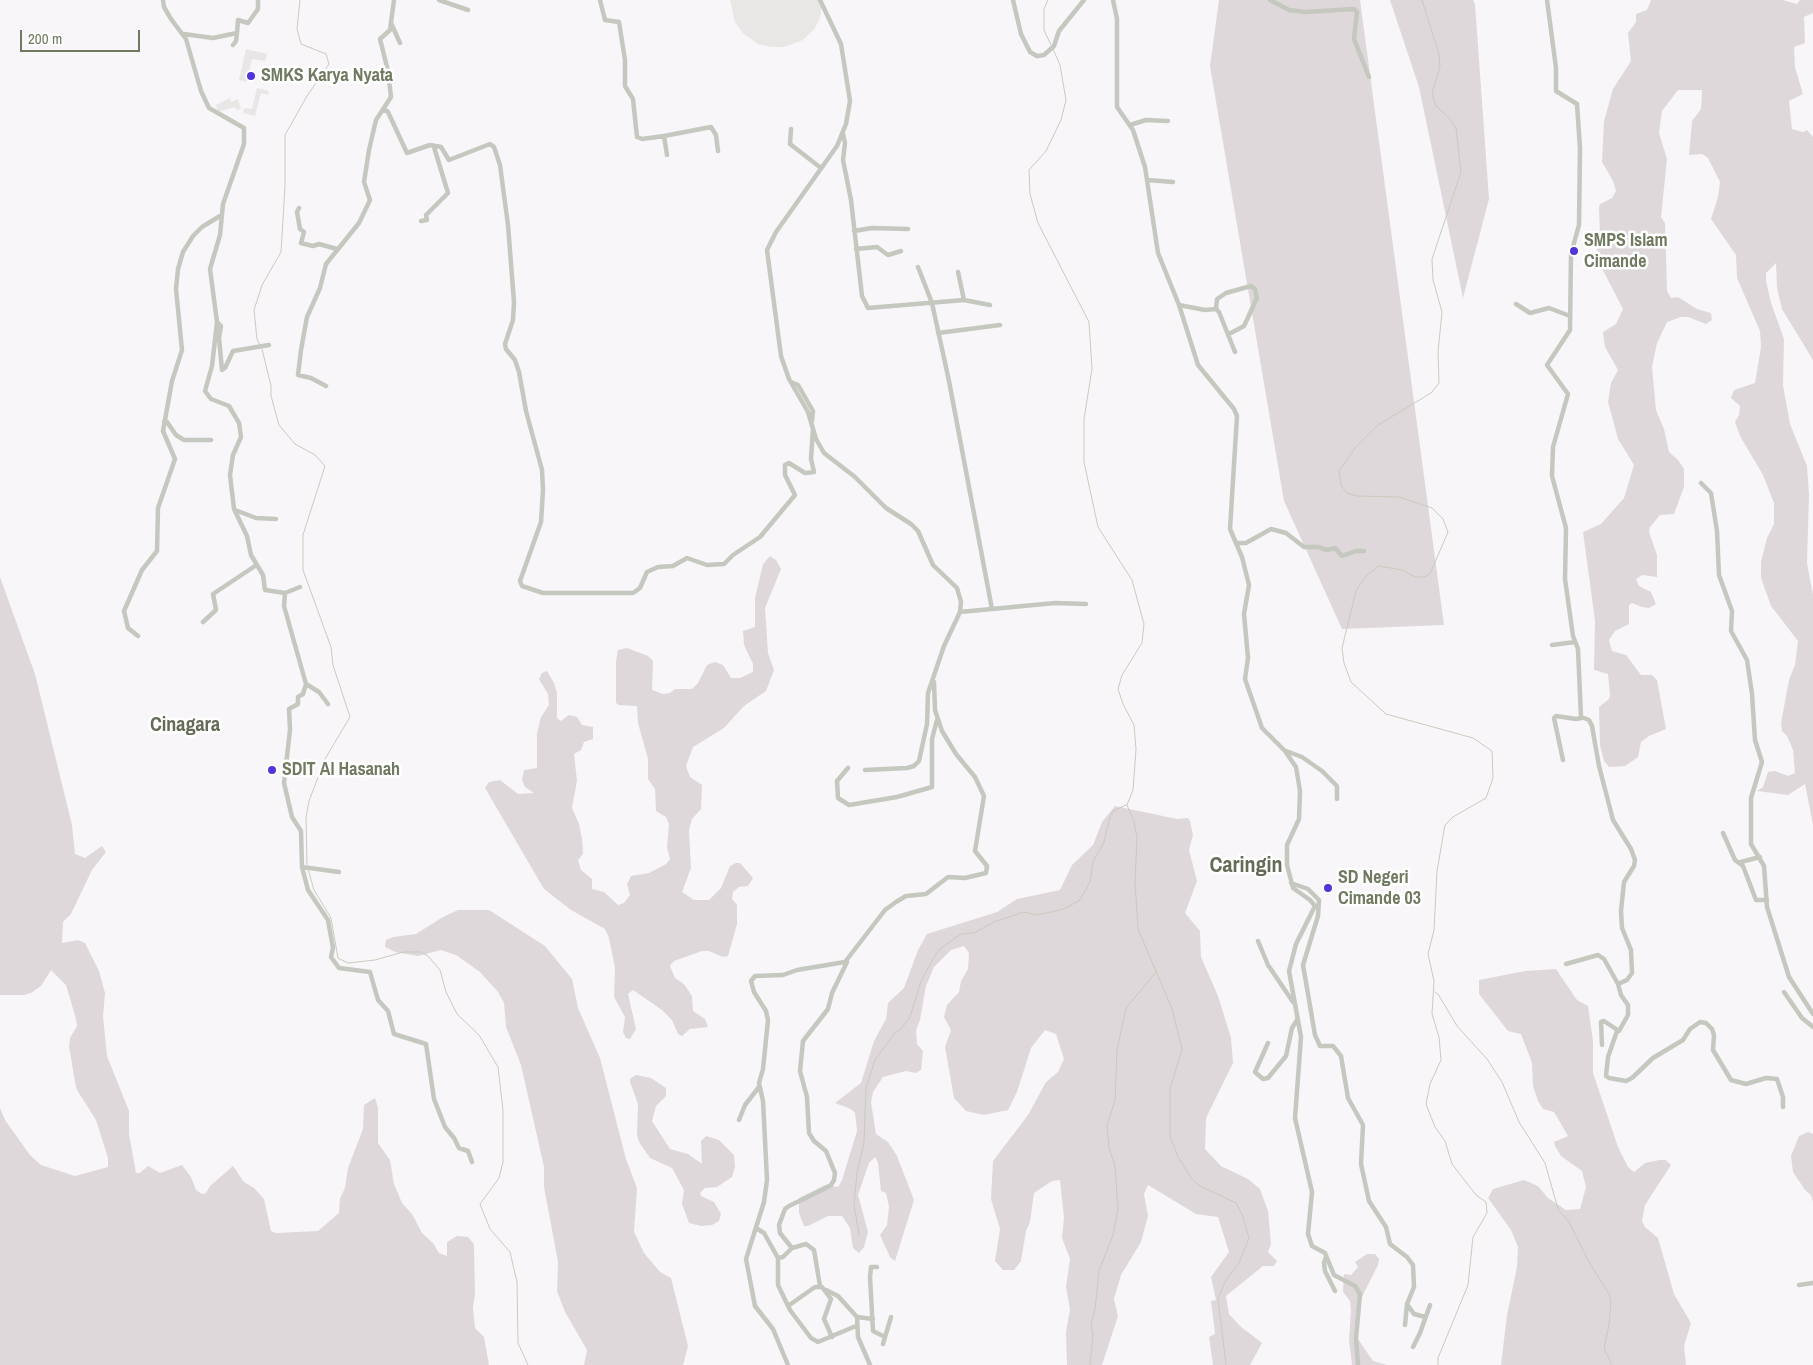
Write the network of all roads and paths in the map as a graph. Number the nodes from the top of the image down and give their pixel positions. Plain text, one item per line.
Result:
1 (163, 0) edge
2 (258, 0) edge
3 (394, 0) edge
4 (439, 0) edge
5 (600, 0) edge
6 (820, 0) edge
7 (1013, 0) edge
8 (1084, 0) edge
9 (1113, 0) edge
10 (1270, 0) edge
11 (1547, 0) edge
12 (468, 10) dead end
13 (391, 23) junction
14 (237, 33) junction
15 (184, 34) junction
16 (400, 43) dead end
17 (233, 45) dead end
18 (1369, 77) dead end
19 (383, 109) junction
20 (1168, 121) dead end
21 (1130, 125) junction
22 (792, 129) dead end
23 (843, 134) junction
24 (664, 136) junction
25 (434, 147) junction
26 (718, 151) dead end
27 (667, 155) dead end
28 (821, 168) junction
29 (1148, 180) junction
30 (1173, 182) dead end
31 (299, 208) dead end
32 (220, 216) junction
33 (421, 221) dead end
34 (908, 229) dead end
35 (854, 231) junction
36 (856, 248) junction
37 (337, 249) junction
38 (901, 251) dead end
39 (918, 267) dead end
40 (958, 272) dead end
41 (964, 300) junction
42 (932, 303) junction
43 (1516, 304) dead end
44 (990, 305) dead end
45 (1179, 305) junction
46 (1216, 309) junction
47 (1570, 316) junction
48 (217, 322) junction
49 (1000, 325) dead end
50 (938, 333) junction
51 (1228, 334) junction
52 (269, 345) dead end
53 (1234, 352) dead end
54 (326, 386) dead end
55 (164, 422) junction
56 (814, 428) junction
57 (212, 440) dead end
58 (1701, 483) dead end
59 (234, 509) junction
60 (276, 519) dead end
61 (1236, 543) junction
62 (1364, 551) dead end
63 (255, 566) junction
64 (300, 587) dead end
65 (285, 593) junction
66 (1086, 604) dead end
67 (992, 609) junction
68 (960, 612) junction
69 (203, 622) dead end
70 (138, 636) dead end
71 (1575, 642) junction
72 (1552, 645) dead end
73 (934, 680) junction
74 (306, 684) junction
75 (328, 704) dead end
76 (1581, 718) junction
77 (937, 720) junction
78 (1285, 751) junction
79 (1564, 760) dead end
80 (848, 768) dead end
81 (865, 770) dead end
82 (1337, 799) dead end
83 (1723, 832) dead end
84 (1760, 857) junction
85 (1741, 862) junction
86 (303, 867) junction
87 (339, 872) dead end
88 (1291, 883) junction
89 (1767, 900) junction
90 (1258, 942) dead end
91 (848, 961) junction
92 (1566, 964) dead end
93 (1618, 984) junction
94 (1784, 992) dead end
95 (1294, 1003) junction
96 (1813, 1014) edge
97 (1297, 1019) junction
98 (1813, 1027) edge
99 (1617, 1031) junction
100 (1268, 1043) dead end
101 (1602, 1045) dead end
102 (759, 1087) junction
103 (1783, 1107) dead end
104 (739, 1120) dead end
105 (472, 1162) dead end
106 (756, 1228) junction
107 (792, 1248) junction
108 (1326, 1257) junction
109 (778, 1258) junction
110 (877, 1267) dead end
111 (1813, 1283) edge
112 (1798, 1285) dead end
113 (820, 1286) junction
114 (826, 1290) junction
115 (1335, 1291) dead end
116 (1407, 1304) junction
117 (1430, 1305) dead end
118 (788, 1306) junction
119 (857, 1317) junction
120 (891, 1317) dead end
121 (1424, 1318) junction
122 (873, 1319) junction
123 (1405, 1325) dead end
124 (856, 1326) junction
125 (832, 1337) junction
126 (885, 1337) junction
127 (883, 1344) dead end
128 (1413, 1347) dead end
129 (788, 1365) edge
130 (870, 1365) edge
131 (1358, 1365) edge

1 - 15 street
2 - 14 street
3 - 13 street
4 - 12 street
5 - 24 street
6 - 23 street
7 - 8 street
9 - 21 street
10 - 18 street
11 - 47 street
13 - 16 street
13 - 19 street
14 - 15 street
14 - 17 street
15 - 32 street
19 - 25 street
19 - 37 street
20 - 21 street
21 - 29 street
22 - 28 street
23 - 28 street
23 - 35 street
24 - 26 street
24 - 27 street
25 - 33 street
25 - 56 street
28 - 56 street
29 - 30 street
29 - 45 street
31 - 37 street
32 - 48 street
32 - 55 street
34 - 35 street
35 - 36 street
36 - 38 street
36 - 42 street
37 - 54 street
39 - 42 street
40 - 41 street
41 - 42 street
41 - 44 street
42 - 50 street
43 - 47 street
45 - 46 street
45 - 61 street
46 - 51 street
46 - 51 street
47 - 71 street
48 - 52 street
48 - 59 street
49 - 50 street
50 - 67 street
51 - 53 street
55 - 57 street
55 - 70 street
56 - 68 street
58 - 84 street
59 - 60 street
59 - 63 street
61 - 62 street
61 - 78 street
63 - 65 street
63 - 69 street
64 - 65 street
65 - 74 street
66 - 67 street
67 - 68 street
68 - 73 street
71 - 72 street
71 - 76 street
73 - 77 street
73 - 81 street
74 - 75 street
74 - 86 street
76 - 79 street
76 - 93 street
77 - 80 street
77 - 91 street
78 - 82 street
78 - 88 street
83 - 85 street
84 - 85 street
84 - 89 street
85 - 89 street
86 - 87 street
86 - 105 street
88 - 95 street
88 - 116 street
89 - 96 street
90 - 95 street
91 - 102 street
91 - 107 street
92 - 93 street
93 - 99 street
94 - 98 street
95 - 97 street
97 - 100 street
97 - 108 street
99 - 101 street
99 - 103 street
102 - 104 street
102 - 106 street
106 - 109 street
106 - 129 street
107 - 109 street
107 - 113 street
108 - 115 street
108 - 131 street
109 - 118 street
110 - 122 street
111 - 112 street
113 - 114 street
113 - 118 street
114 - 119 street
114 - 125 street
116 - 121 street
116 - 123 street
117 - 121 street
118 - 125 street
119 - 122 street
119 - 124 street
120 - 126 street
121 - 128 street
122 - 126 street
124 - 125 street
124 - 130 street
126 - 127 street

